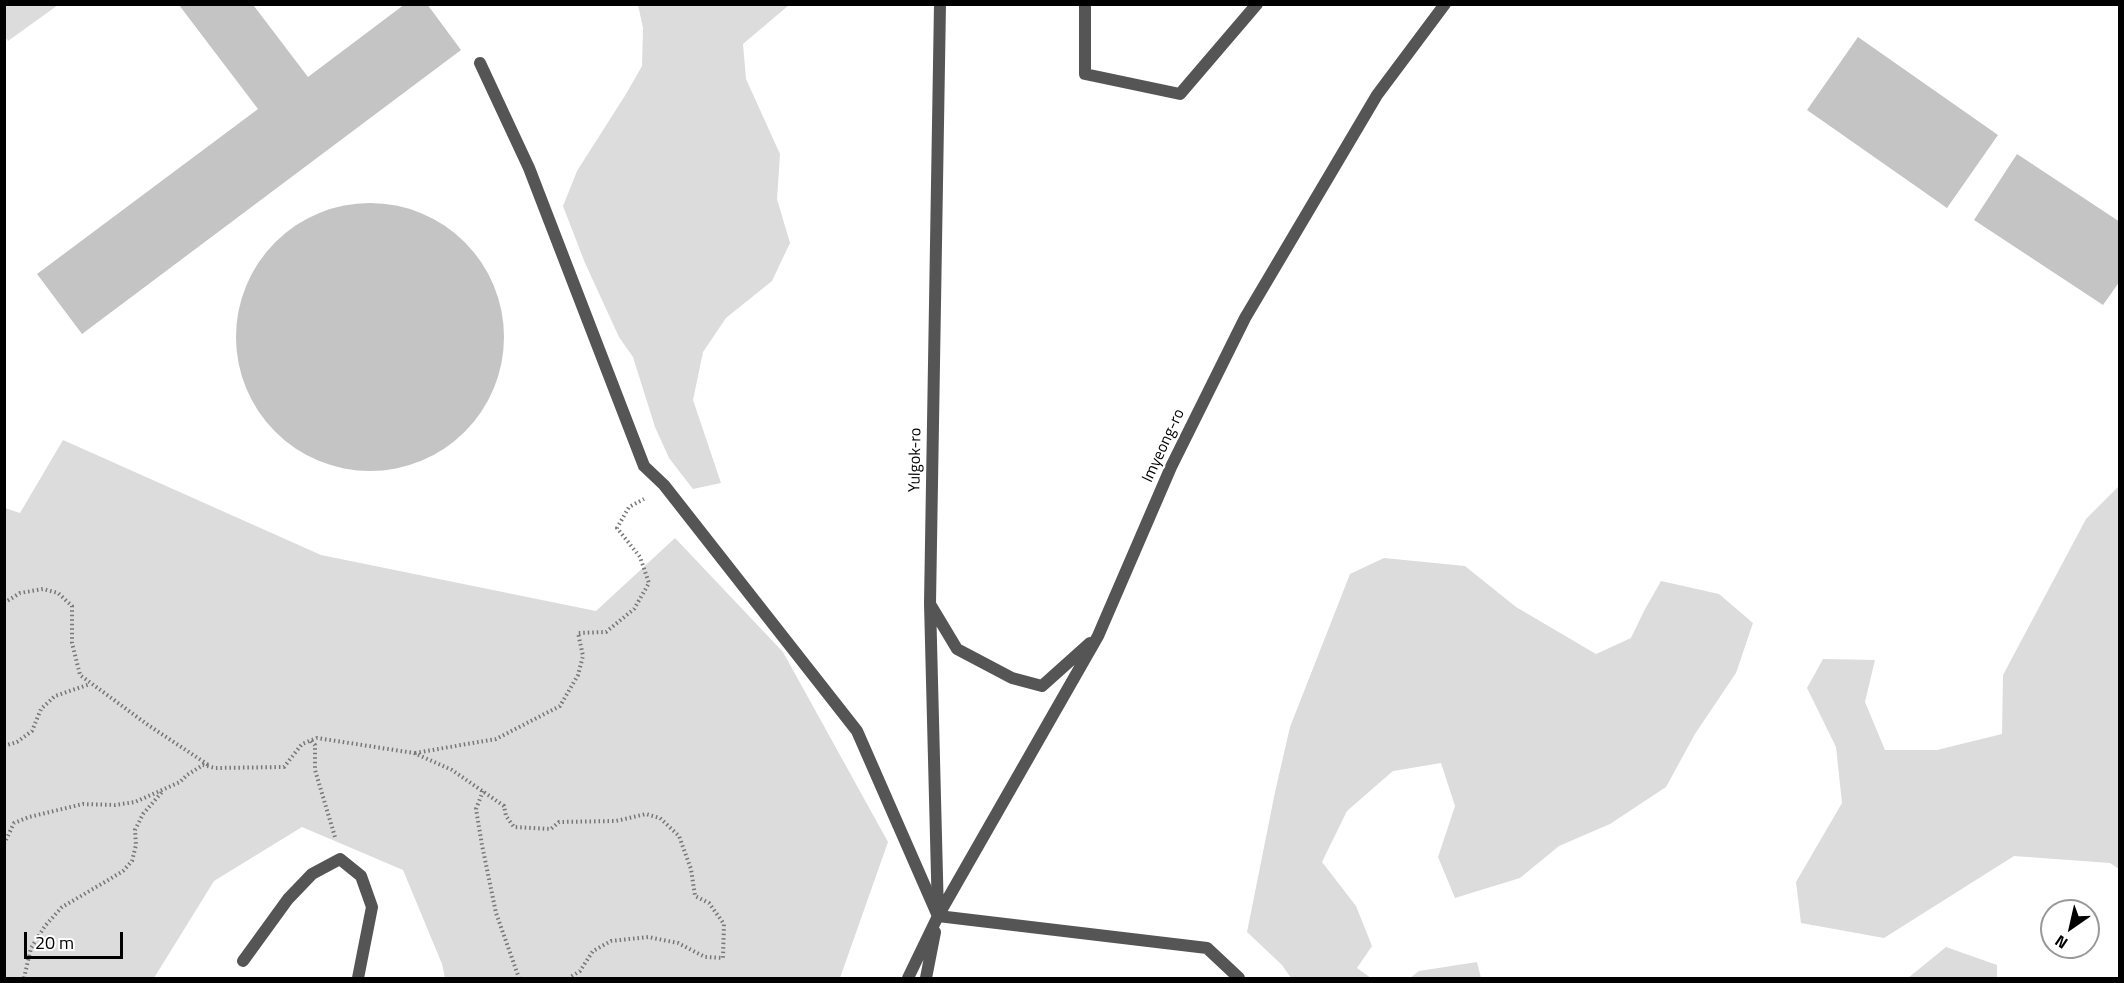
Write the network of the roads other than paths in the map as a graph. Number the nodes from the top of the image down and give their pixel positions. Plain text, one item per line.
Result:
1 (940, 4) edge
2 (1085, 4) edge
3 (1257, 4) edge
4 (1445, 4) edge
5 (480, 63) dead end
6 (930, 603) junction
7 (1098, 636) junction
8 (938, 916) junction
9 (243, 961) dead end
10 (358, 978) edge
11 (908, 978) edge
12 (926, 978) edge
13 (1239, 978) edge

1 - 6 street, Yulgok-ro
2 - 3 street
4 - 7 street, Imyeong-ro
5 - 8 street
6 - 7 street
6 - 8 street, Yulgok-ro
7 - 8 street, Imyeong-ro
8 - 11 street, Yulgok-ro
8 - 12 street, Yulgok-ro
8 - 13 street
9 - 10 street

